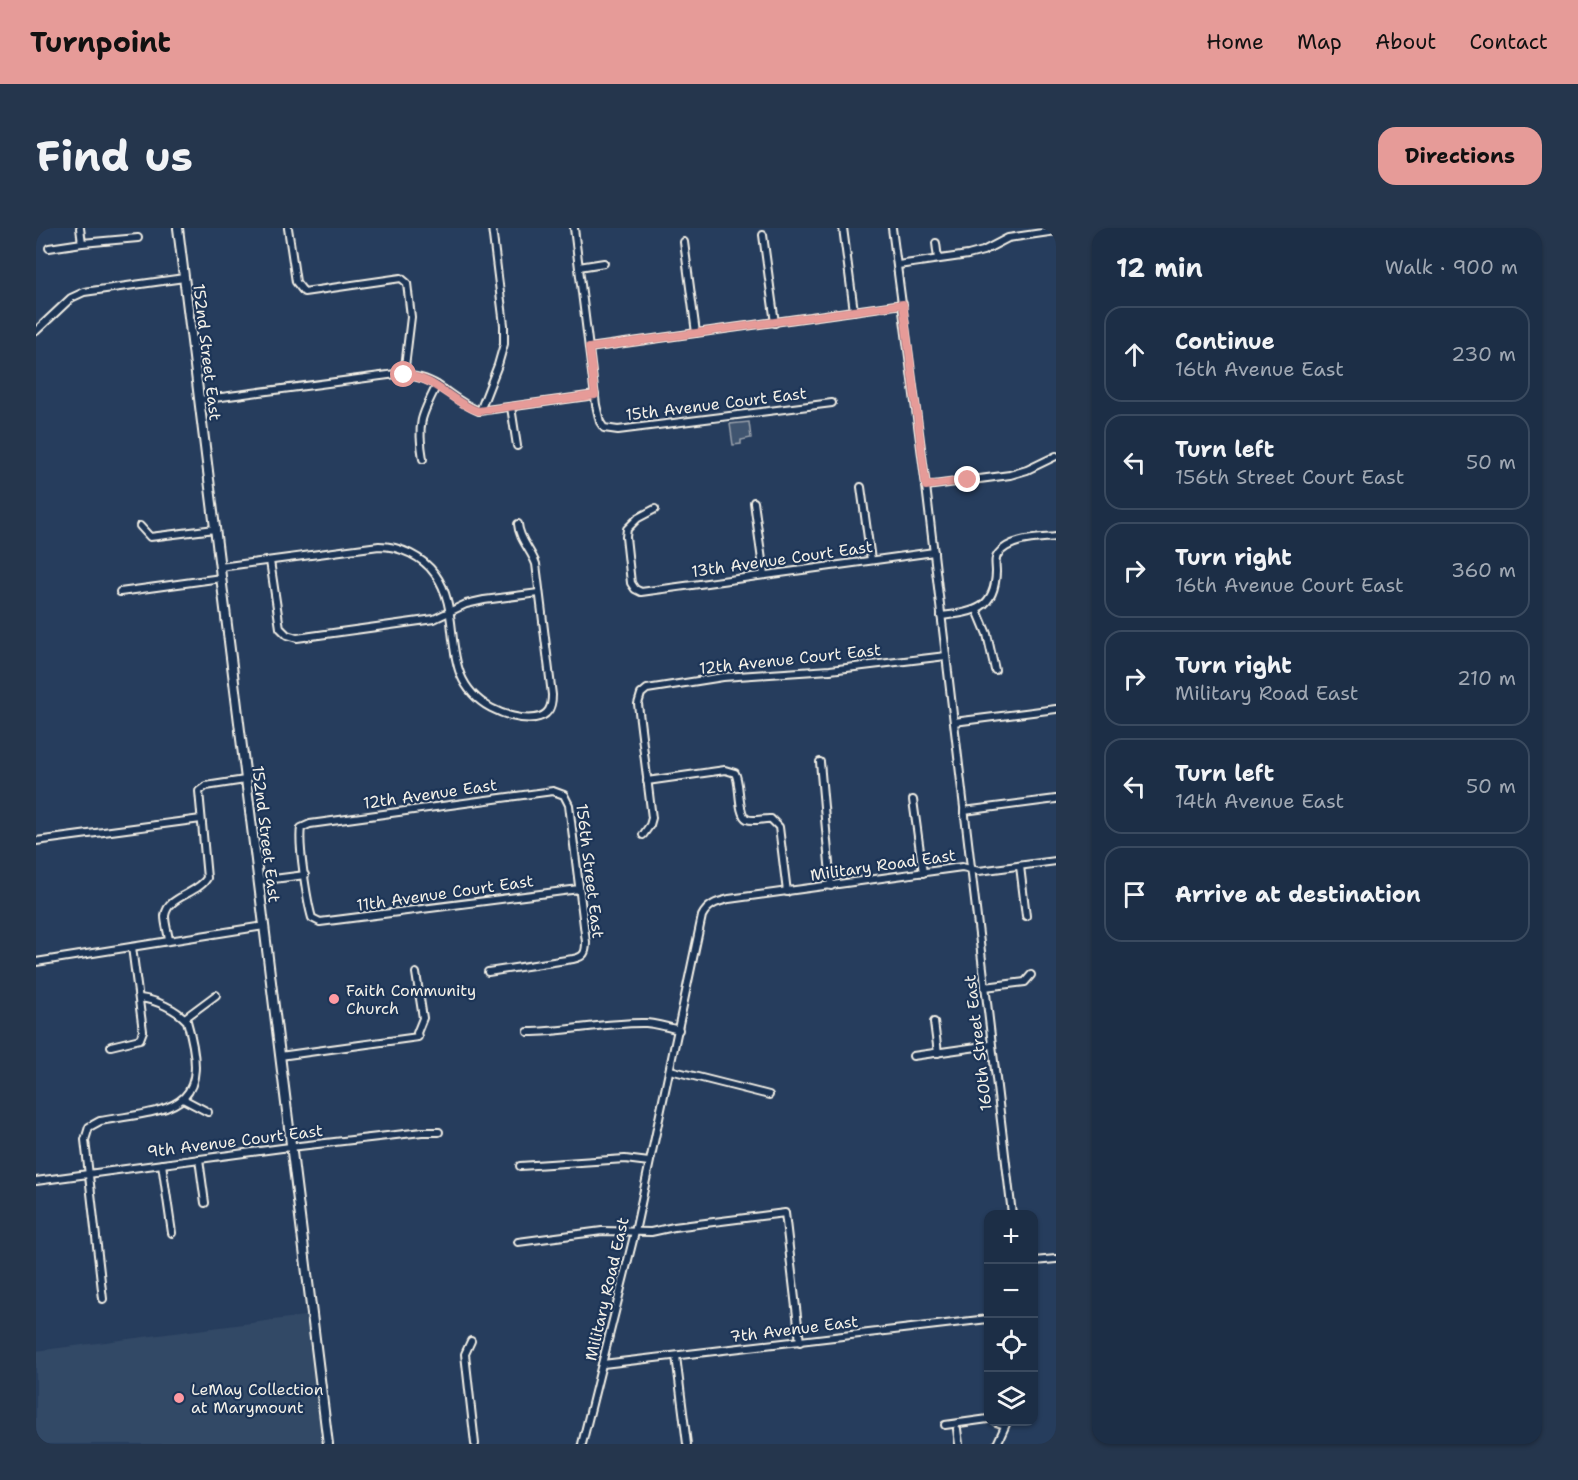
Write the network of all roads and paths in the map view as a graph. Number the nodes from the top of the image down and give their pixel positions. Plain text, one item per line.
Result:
1 (80, 228) edge
2 (178, 228) edge
3 (288, 228) edge
4 (492, 228) edge
5 (574, 228) edge
6 (843, 228) edge
7 (892, 228) edge
8 (1056, 231) edge
9 (763, 236) dead end
10 (138, 238) dead end
11 (684, 242) dead end
12 (82, 243) junction
13 (936, 243) dead end
14 (49, 248) dead end
15 (938, 259) junction
16 (604, 263) dead end
17 (898, 264) junction
18 (579, 267) junction
19 (184, 278) junction
20 (903, 304) junction
21 (854, 311) junction
22 (775, 323) junction
23 (36, 331) edge
24 (696, 333) junction
25 (589, 348) junction
26 (404, 375) junction
27 (437, 385) junction
28 (595, 395) junction
29 (199, 400) junction
30 (832, 403) dead end
31 (511, 407) junction
32 (480, 411) junction
33 (517, 446) dead end
34 (1056, 456) edge
35 (423, 459) dead end
36 (926, 486) junction
37 (861, 487) dead end
38 (754, 502) dead end
39 (655, 510) dead end
40 (518, 524) dead end
41 (140, 526) dead end
42 (215, 529) junction
43 (1056, 537) edge
44 (934, 552) junction
45 (871, 560) junction
46 (270, 561) junction
47 (220, 567) junction
48 (764, 575) junction
49 (221, 578) junction
50 (120, 592) dead end
51 (539, 593) junction
52 (976, 610) junction
53 (449, 613) junction
54 (941, 616) junction
55 (946, 656) junction
56 (994, 670) dead end
57 (1056, 709) edge
58 (954, 722) junction
59 (820, 762) dead end
60 (245, 780) junction
61 (647, 780) junction
62 (562, 793) joint
63 (1056, 799) edge
64 (913, 800) dead end
65 (964, 811) junction
66 (201, 819) junction
67 (644, 835) dead end
68 (36, 841) edge
69 (1056, 861) edge
70 (1020, 866) junction
71 (971, 868) junction
72 (923, 873) junction
73 (305, 875) junction
74 (258, 881) junction
75 (831, 886) junction
76 (579, 890) junction
77 (787, 892) junction
78 (1026, 916) dead end
79 (264, 926) junction
80 (169, 940) junction
81 (132, 947) junction
82 (36, 962) edge
83 (488, 972) dead end
84 (416, 973) dead end
85 (1031, 975) dead end
86 (985, 987) junction
87 (216, 995) dead end
88 (140, 998) junction
89 (185, 1018) junction
90 (934, 1022) dead end
91 (679, 1030) junction
92 (528, 1032) dead end
93 (991, 1045) junction
94 (111, 1046) dead end
95 (938, 1053) junction
96 (280, 1056) junction
97 (913, 1056) dead end
98 (670, 1070) junction
99 (770, 1095) dead end
100 (183, 1099) junction
101 (208, 1112) dead end
102 (439, 1132) dead end
103 (291, 1148) junction
104 (199, 1159) junction
105 (649, 1162) junction
106 (162, 1164) junction
107 (520, 1166) dead end
108 (88, 1174) junction
109 (36, 1181) edge
110 (205, 1203) dead end
111 (1011, 1210) edge
112 (635, 1232) junction
113 (172, 1233) dead end
114 (518, 1242) dead end
115 (1056, 1259) edge
116 (1038, 1261) edge
117 (104, 1299) dead end
118 (984, 1319) edge
119 (471, 1341) dead end
120 (800, 1342) junction
121 (676, 1356) junction
122 (603, 1364) junction
123 (984, 1420) edge
124 (945, 1425) dead end
125 (1005, 1426) edge
126 (957, 1429) dead end
127 (328, 1444) edge
128 (475, 1444) edge
129 (582, 1444) edge
130 (687, 1444) edge
131 (959, 1444) edge
132 (997, 1444) edge

1 - 12 street
2 - 19 main road, 152nd Street East
3 - 26 street
4 - 32 street
5 - 18 street
6 - 21 street
7 - 17 street, Military Road East
8 - 15 street
9 - 22 street
10 - 12 street
11 - 24 street
12 - 14 street
13 - 15 street
15 - 17 street
16 - 18 street
17 - 20 street, Military Road East
18 - 25 street
19 - 23 street
19 - 29 main road, 152nd Street East
20 - 21 street
20 - 36 street, Military Road East
21 - 22 street
22 - 24 street
24 - 25 street
25 - 28 street
26 - 27 street
26 - 29 street
27 - 32 street
27 - 35 street
28 - 30 street, 15th Avenue Court East
28 - 31 street
29 - 42 main road, 152nd Street East
31 - 32 street
31 - 33 street
34 - 36 street
36 - 44 street, Military Road East
37 - 45 street
38 - 48 street
39 - 48 street, 13th Avenue Court East
40 - 51 street
41 - 42 street
42 - 47 main road, 152nd Street East
43 - 52 street
44 - 45 street, 13th Avenue Court East
44 - 54 street, Military Road East
45 - 48 street, 13th Avenue Court East
46 - 47 street
46 - 53 street
46 - 53 street
47 - 49 main road, 152nd Street East
49 - 50 street
49 - 60 main road, 152nd Street East
51 - 53 street
51 - 53 street
52 - 54 street
52 - 56 street
54 - 55 street, Military Road East
55 - 58 street, Military Road East
55 - 61 street, 12th Avenue Court East
57 - 58 street
58 - 65 street, Military Road East
59 - 75 street
60 - 66 street
60 - 74 main road, 152nd Street East
61 - 67 street
61 - 77 street
62 - 73 street, 12th Avenue East
62 - 76 street, 156th Street East
63 - 65 street
64 - 72 street
65 - 71 street, Military Road East
66 - 68 street
66 - 80 street
69 - 70 street
70 - 71 street
70 - 78 street
71 - 72 street, Military Road East
71 - 86 street, 160th Street East
72 - 75 street, Military Road East
73 - 74 street
73 - 76 street, 11th Avenue Court East
74 - 79 main road, 152nd Street East
75 - 77 street, Military Road East
76 - 83 street, 156th Street East
77 - 91 street, Military Road East
79 - 80 street
79 - 96 main road, 152nd Street East
80 - 81 street
81 - 82 street
81 - 88 street
84 - 96 street
85 - 86 street
86 - 93 street, 160th Street East
87 - 89 street
88 - 89 street
88 - 94 street
89 - 100 street
90 - 95 street
91 - 92 street
91 - 98 street, Military Road East
93 - 95 street
93 - 111 street, 160th Street East
95 - 97 street
96 - 103 main road, 152nd Street East
98 - 99 street
98 - 105 street, Military Road East
100 - 101 street
100 - 108 street
102 - 103 street, 9th Avenue Court East
103 - 104 street, 9th Avenue Court East
103 - 127 main road, 152nd Street East
104 - 106 street, 9th Avenue Court East
104 - 110 street
105 - 107 street
105 - 112 street, Military Road East
106 - 108 street, 9th Avenue Court East
106 - 113 street
108 - 109 street, 9th Avenue Court East
108 - 117 street
112 - 114 street
112 - 120 street
112 - 122 street, Military Road East
115 - 116 street
118 - 120 street, 7th Avenue East
119 - 128 street
120 - 121 street, 7th Avenue East
121 - 122 street, 7th Avenue East
121 - 130 street
122 - 129 street, Military Road East
123 - 124 street
125 - 132 street
126 - 131 street

